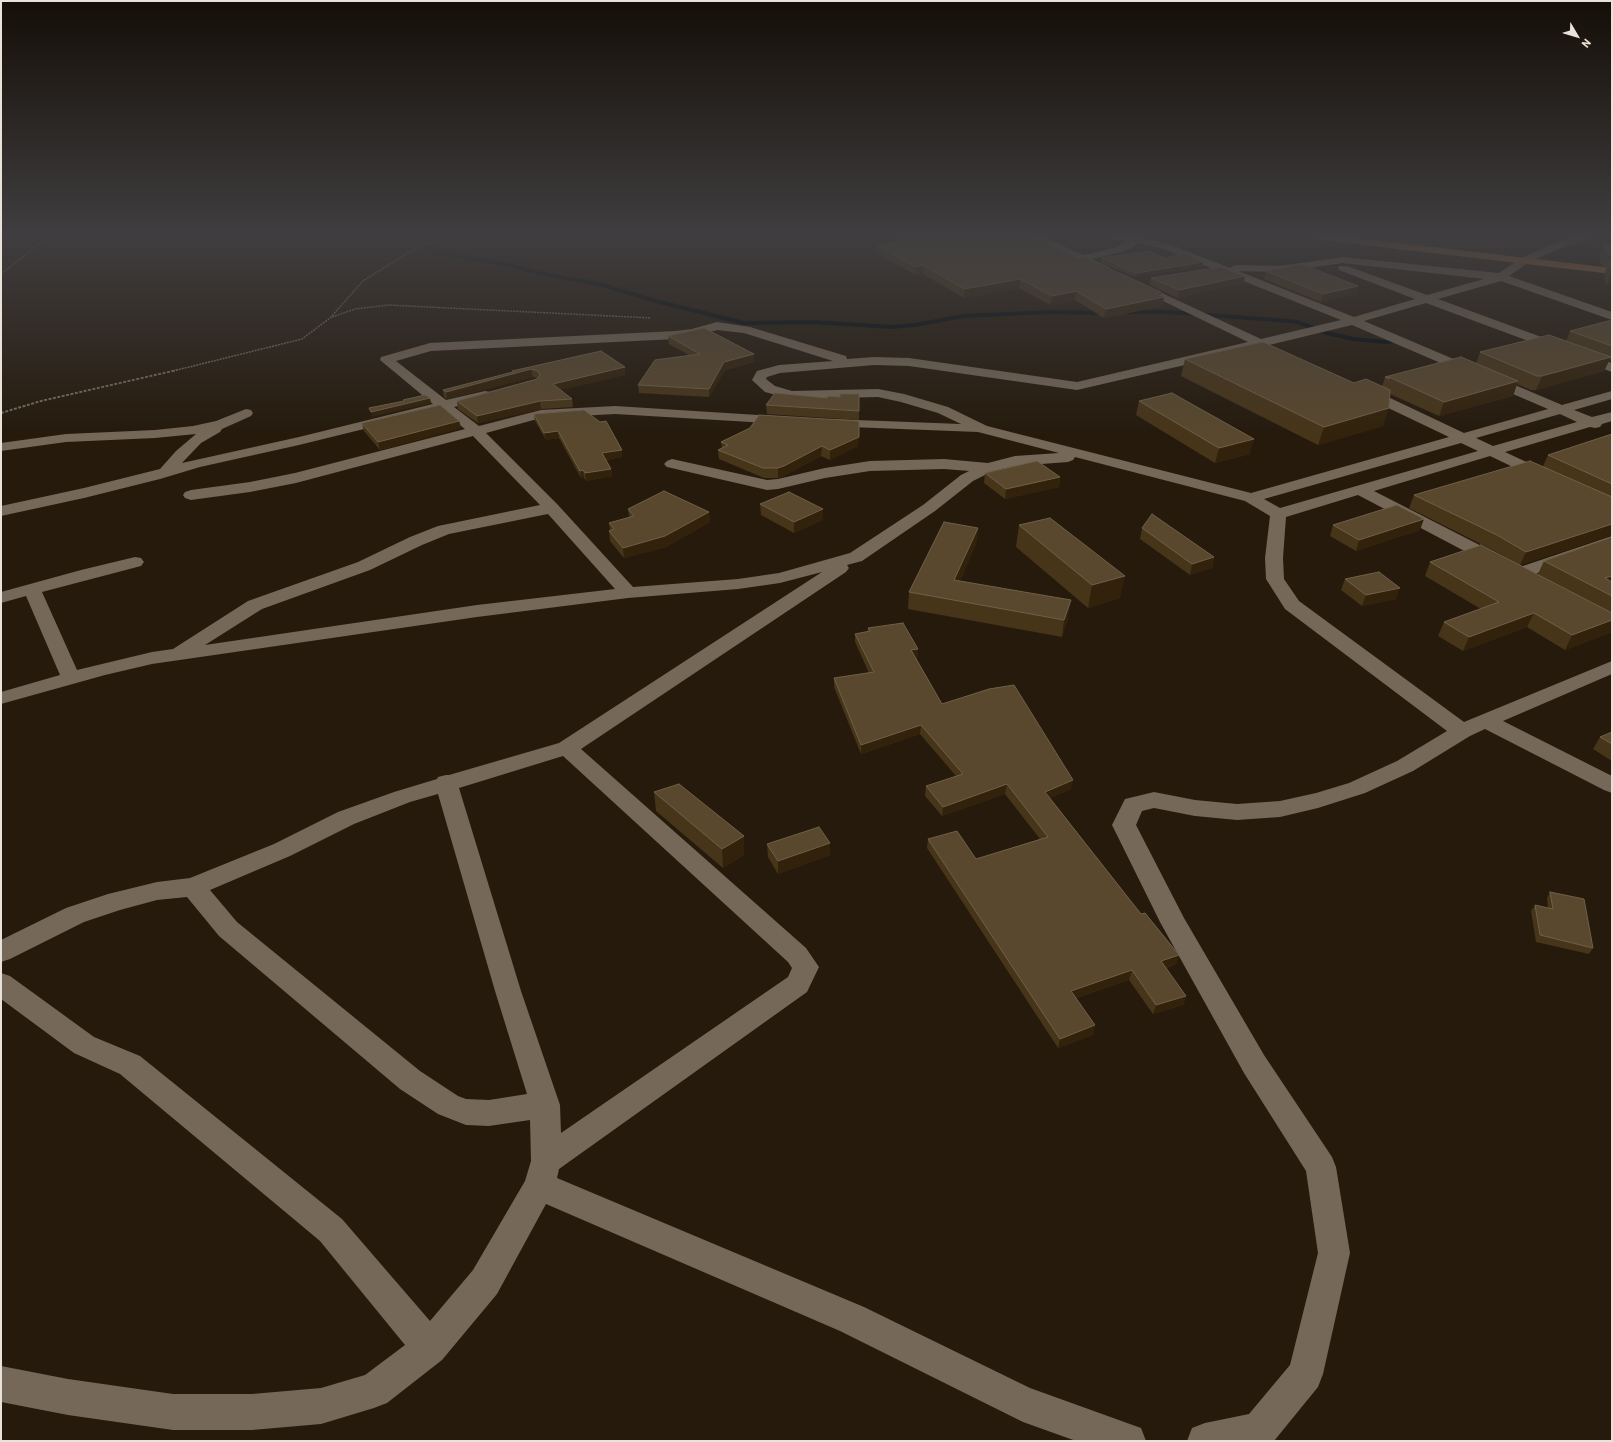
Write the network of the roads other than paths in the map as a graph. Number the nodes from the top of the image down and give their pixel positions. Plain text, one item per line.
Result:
1 (1173, 302) edge
2 (1308, 302) edge
3 (1415, 302) edge
4 (1435, 302) edge
5 (1573, 302) edge
6 (1612, 316) edge
7 (1353, 320) junction
8 (1566, 337) dead end
9 (1542, 342) junction
10 (1259, 343) junction
11 (1520, 347) edge
12 (1281, 353) edge
13 (1476, 358) dead end
14 (852, 362) junction
15 (1454, 363) junction
16 (1612, 368) edge
17 (1433, 369) edge
18 (1382, 383) dead end
19 (496, 392) edge
20 (1612, 395) edge
21 (445, 406) junction
22 (1561, 410) junction
23 (246, 414) dead end
24 (1612, 416) edge
25 (800, 421) edge
26 (814, 422) edge
27 (1591, 422) junction
28 (220, 425) junction
29 (982, 429) junction
30 (476, 431) junction
31 (1612, 431) edge
32 (1463, 437) junction
33 (1, 447) edge
34 (1492, 451) junction
35 (1093, 457) junction
36 (672, 464) dead end
37 (988, 468) junction
38 (165, 473) junction
39 (1556, 481) edge
40 (1360, 490) junction
41 (191, 495) dead end
42 (1251, 498) junction
43 (552, 508) junction
44 (1, 511) edge
45 (1278, 514) junction
46 (1612, 541) edge
47 (856, 557) junction
48 (135, 562) dead end
49 (1520, 573) junction
50 (1542, 584) edge
51 (32, 589) junction
52 (628, 593) junction
53 (1, 598) edge
54 (175, 655) junction
55 (1612, 667) edge
56 (71, 678) junction
57 (1, 698) edge
58 (1485, 721) junction
59 (1462, 731) junction
60 (567, 748) junction
61 (446, 782) junction
62 (1612, 785) edge
63 (193, 887) junction
64 (1, 952) edge
65 (1, 984) edge
66 (545, 1105) junction
67 (543, 1173) junction
68 (430, 1348) junction
69 (1, 1384) edge
70 (1128, 1441) edge
71 (1205, 1441) edge

1 - 10 street
2 - 7 street
3 - 7 street
4 - 9 street
5 - 6 street
7 - 10 street
7 - 15 street
8 - 9 street
9 - 11 street
9 - 16 street
10 - 12 street
10 - 14 street
13 - 15 street
14 - 21 street
14 - 29 street
15 - 17 street
15 - 22 street
18 - 32 street
19 - 21 street
20 - 22 street
21 - 30 street
21 - 38 street
22 - 27 street
22 - 32 street
23 - 28 street
24 - 27 street
25 - 30 street
26 - 29 street
27 - 31 street
27 - 34 street
28 - 33 street
28 - 38 street
29 - 35 street
30 - 41 street
30 - 43 street
32 - 34 street
32 - 42 street
34 - 39 street
34 - 40 street
35 - 37 street
35 - 42 street
36 - 37 street
37 - 47 street
38 - 44 street
40 - 45 street
40 - 49 street
42 - 45 street
43 - 52 street
43 - 54 street
45 - 59 street
46 - 49 street
47 - 52 street
47 - 60 street
48 - 51 street
49 - 50 street
51 - 53 street
51 - 56 street
52 - 54 street
54 - 56 street
55 - 58 street
56 - 57 street
58 - 59 street
58 - 62 street
59 - 71 street
60 - 61 street
60 - 67 street
61 - 63 street
61 - 66 street
63 - 64 street
63 - 66 street
65 - 68 street
66 - 67 street
67 - 68 street
67 - 70 street
68 - 69 street

